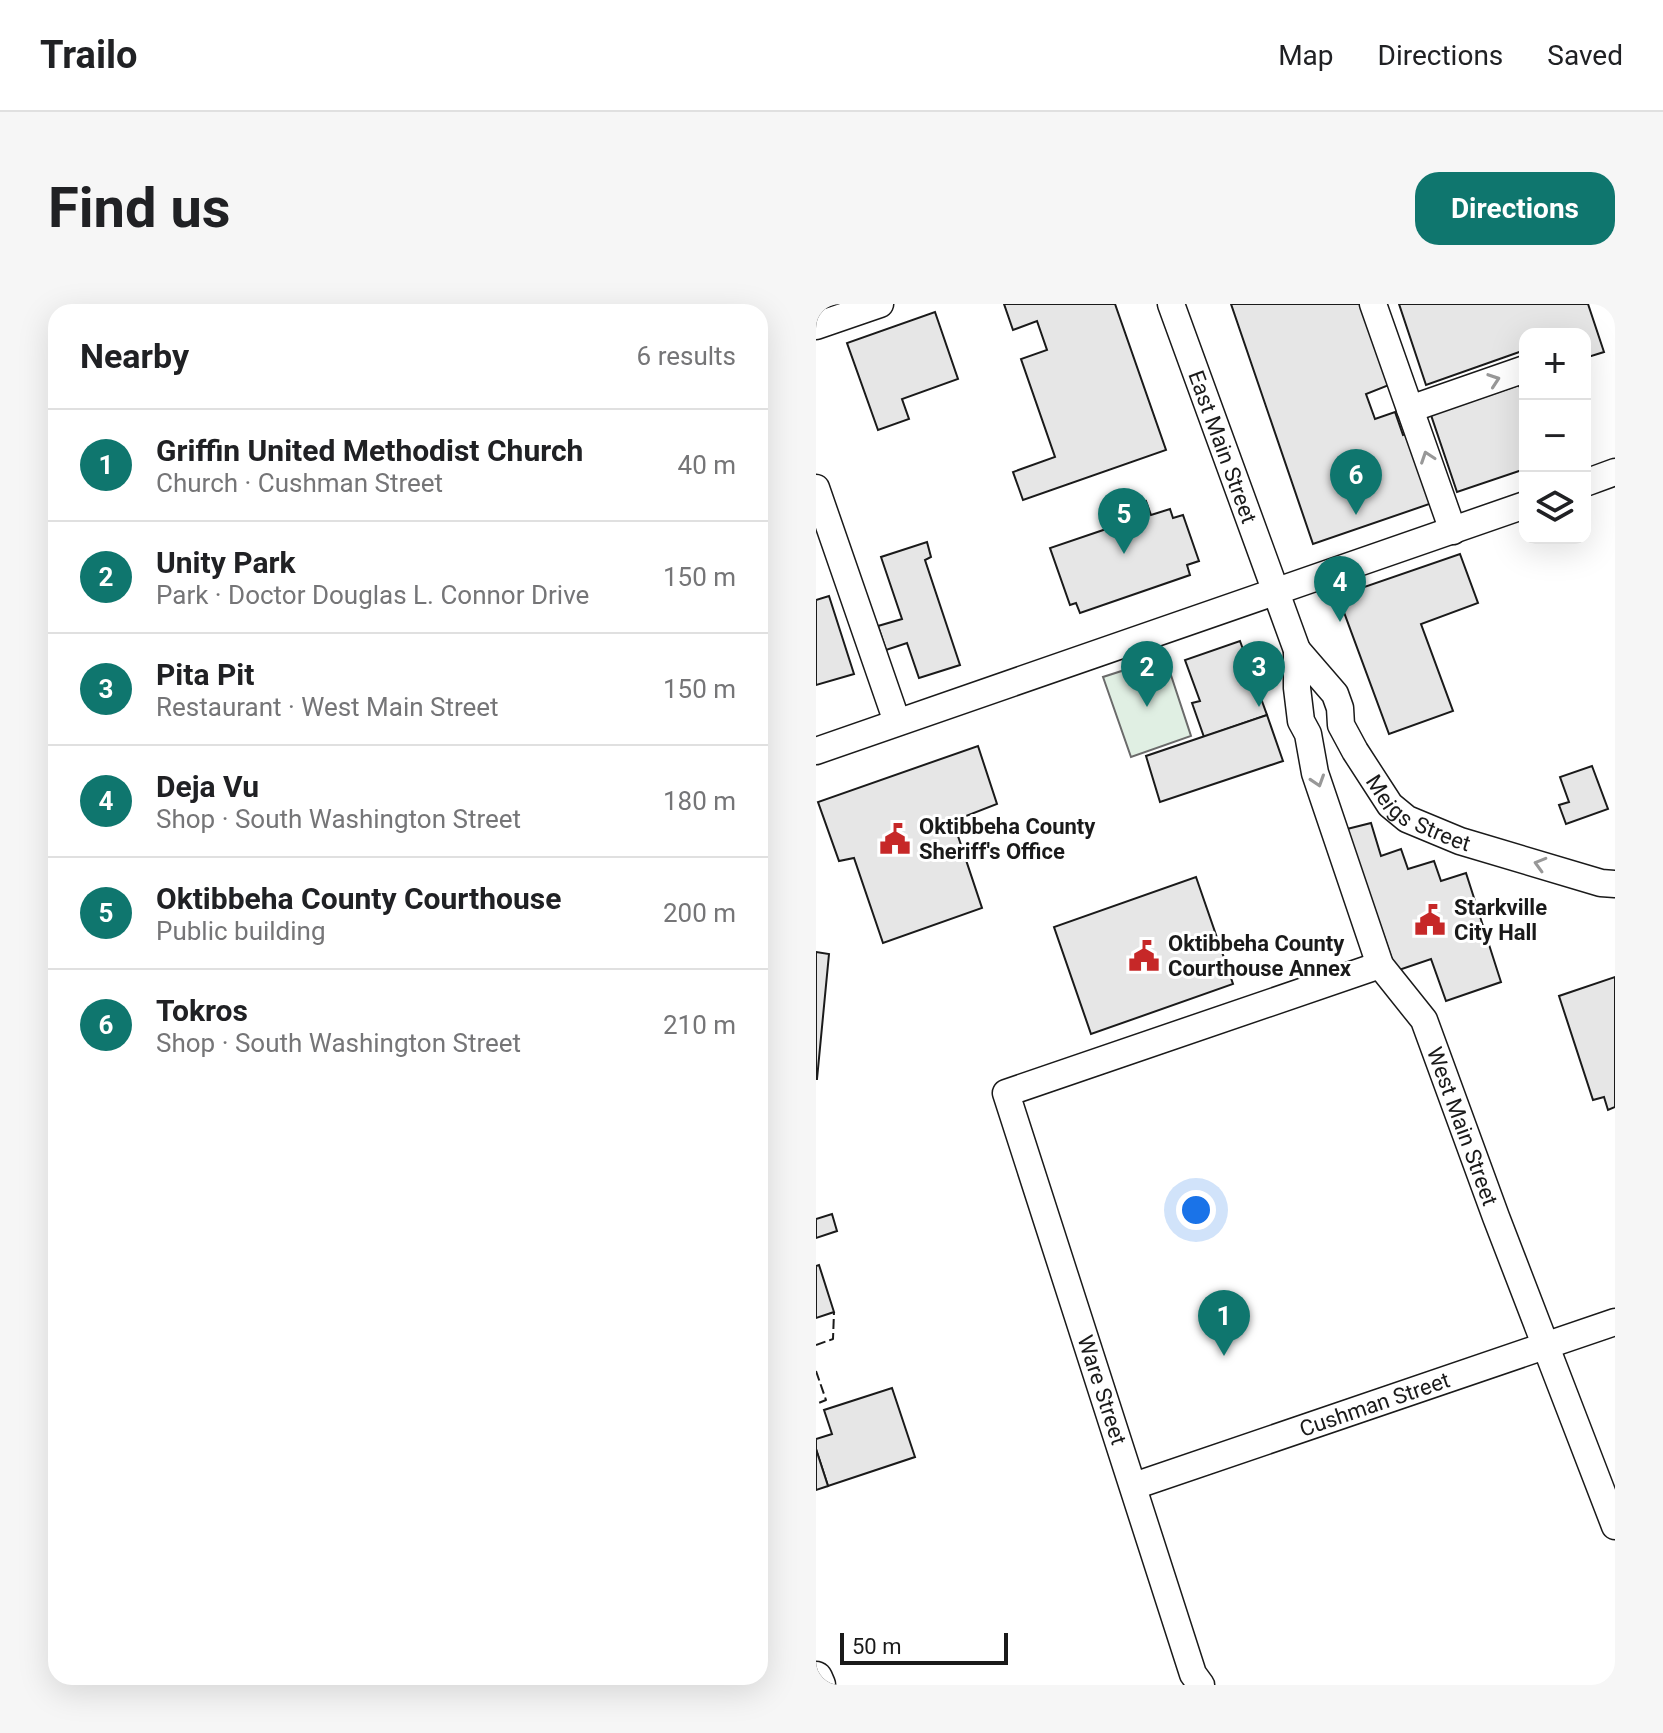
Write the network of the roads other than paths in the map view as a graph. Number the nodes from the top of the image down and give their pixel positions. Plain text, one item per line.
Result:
1 (880, 304) edge
2 (1171, 304) edge
3 (1373, 304) edge
4 (816, 326) edge
5 (1519, 371) edge
6 (1410, 409) junction
7 (1615, 472) edge
8 (1591, 481) edge
9 (816, 488) edge
10 (1519, 507) edge
11 (1453, 531) junction
12 (1275, 592) junction
13 (1297, 650) junction
14 (897, 722) junction
15 (1341, 725) junction
16 (1308, 734) junction
17 (816, 751) edge
18 (1615, 884) edge
19 (1380, 965) junction
20 (1615, 1322) edge
21 (1546, 1347) junction
22 (1134, 1486) junction
23 (1615, 1526) edge
24 (816, 1678) edge
25 (819, 1685) edge
26 (1201, 1685) edge

1 - 4 street
2 - 12 street, East Main Street
3 - 6 street
6 -> 5 street
11 -> 6 street
7 - 8 street
9 - 14 street
10 - 11 street
11 - 12 street
12 - 13 street, West Main Street
12 - 14 street
13 - 15 street, Meigs Street
13 - 16 street, West Main Street
14 - 17 street
15 - 16 street
18 -> 15 street, Meigs Street
16 -> 19 street, West Main Street
19 - 21 street, West Main Street
19 - 22 street, Ware Street
20 - 21 street, Cushman Street
21 - 22 street, Cushman Street
21 - 23 street, West Main Street
22 - 26 street, Ware Street
24 - 25 main road

